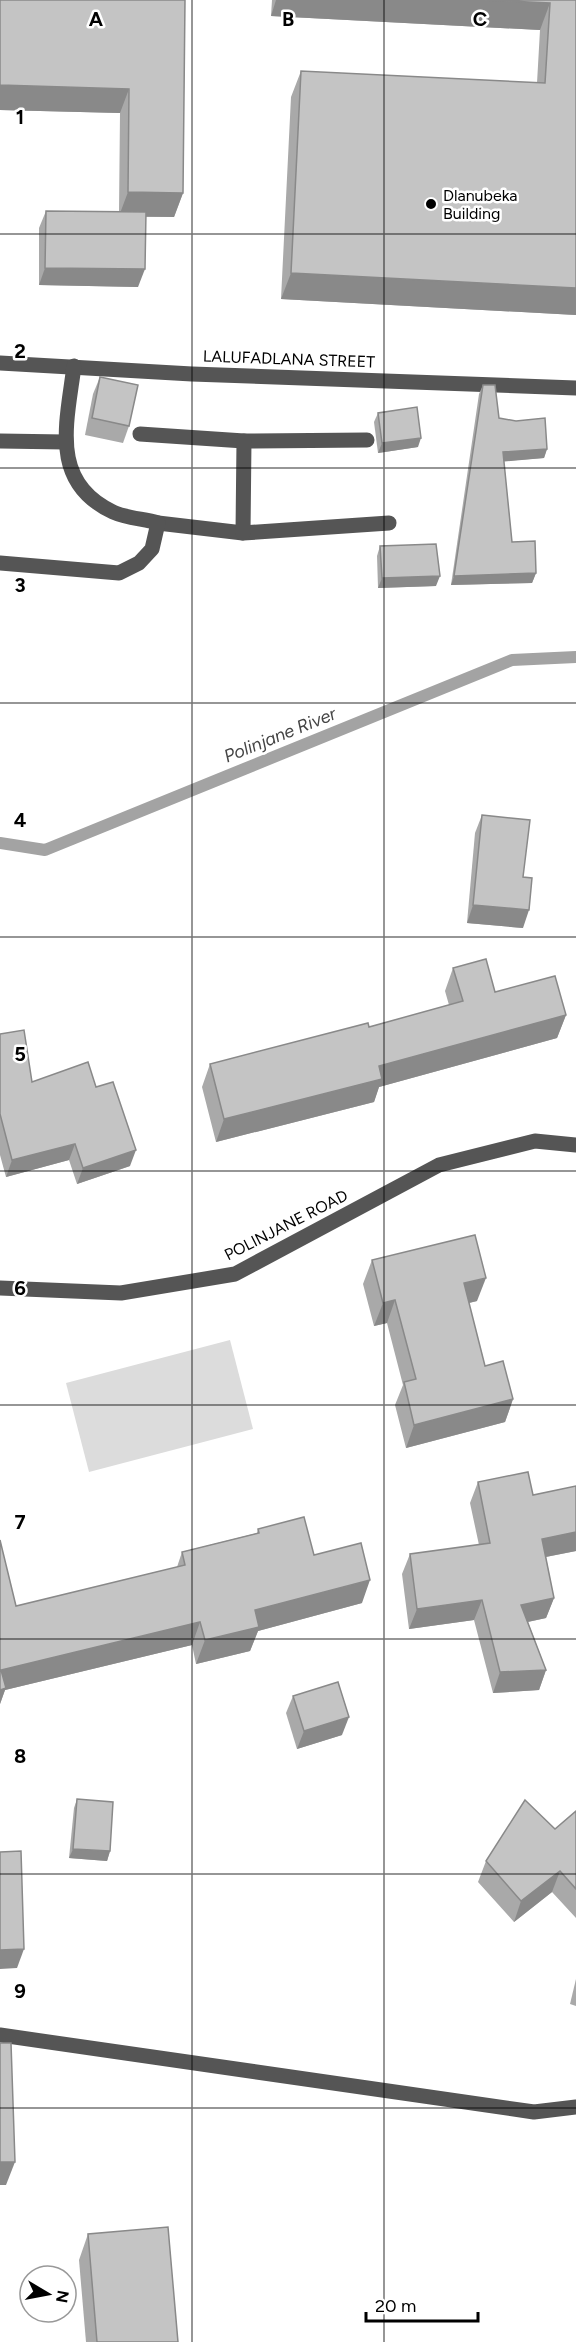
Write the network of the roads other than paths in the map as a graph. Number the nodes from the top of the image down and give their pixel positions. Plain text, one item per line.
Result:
1 (0, 363) edge
2 (74, 366) junction
3 (576, 388) edge
4 (140, 434) dead end
5 (367, 440) dead end
6 (0, 441) edge
7 (244, 441) junction
8 (65, 442) junction
9 (158, 523) junction
10 (389, 523) dead end
11 (243, 533) junction
12 (0, 563) edge
13 (576, 1145) edge
14 (0, 1288) edge
15 (0, 2035) edge
16 (576, 2107) edge

1 - 2 street, LALUFADLANA STREET
2 - 3 street, LALUFADLANA STREET
2 - 8 street
4 - 7 street
5 - 7 street
6 - 8 street
7 - 11 street
8 - 9 street
9 - 11 street
9 - 12 street
10 - 11 street
13 - 14 street, POLINJANE ROAD
15 - 16 street

